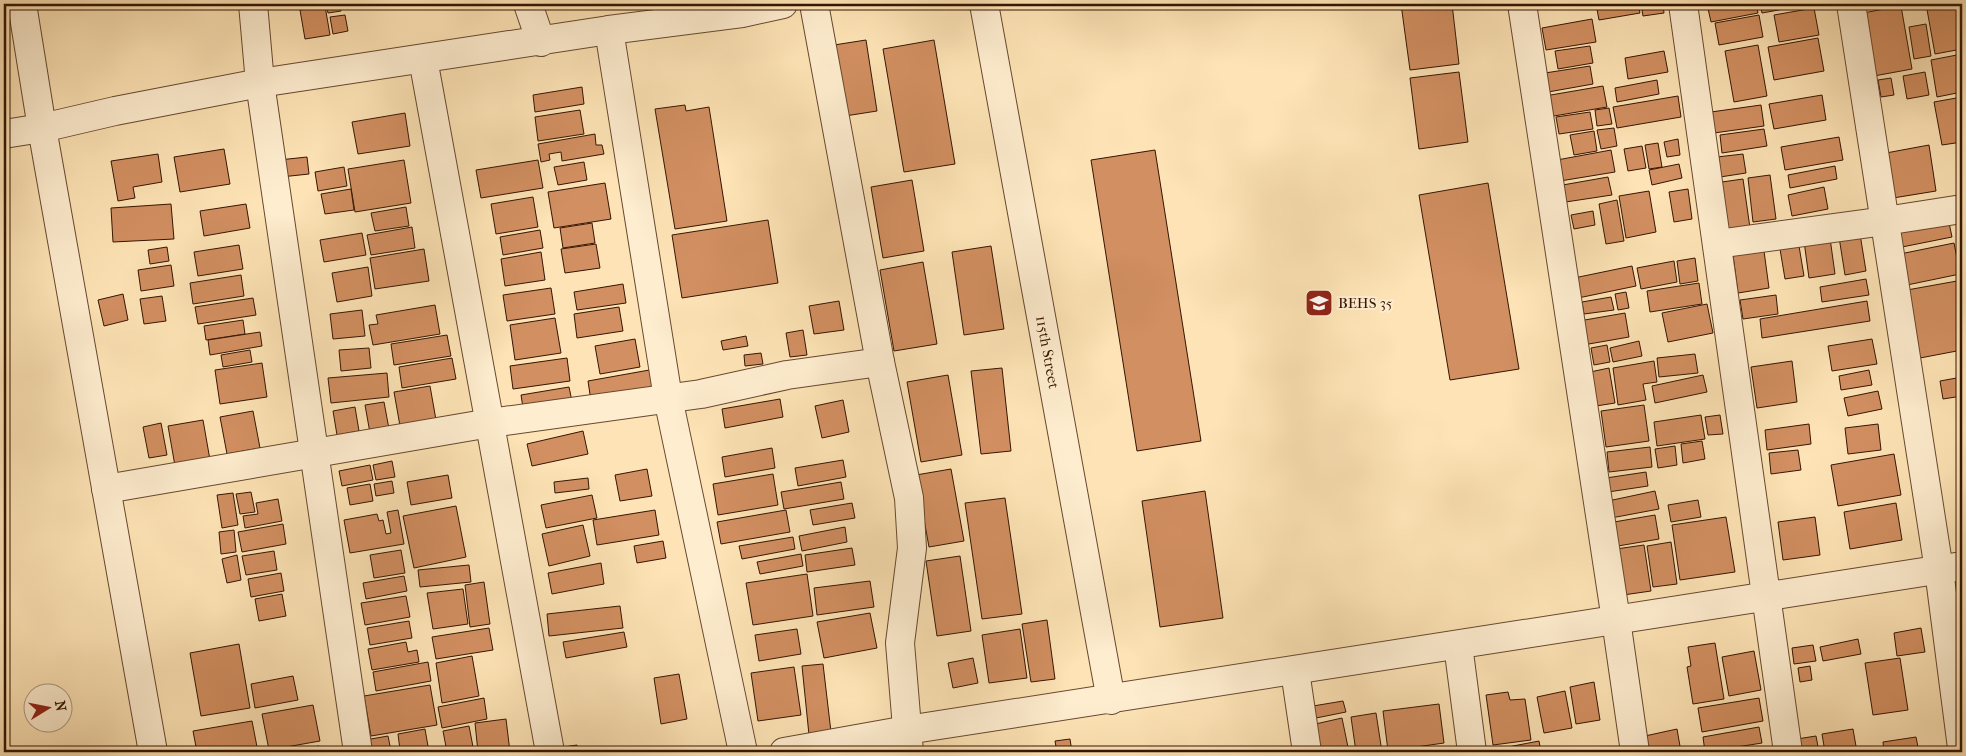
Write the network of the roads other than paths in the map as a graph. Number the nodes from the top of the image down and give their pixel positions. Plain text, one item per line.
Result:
1 (22, 4) edge
2 (253, 4) edge
3 (528, 4) edge
4 (783, 4) edge
5 (814, 4) edge
6 (984, 4) edge
7 (1522, 4) edge
8 (1683, 4) edge
9 (1851, 4) edge
10 (741, 8) edge
11 (609, 30) junction
12 (541, 42) junction
13 (423, 59) junction
14 (260, 83) junction
15 (42, 128) junction
16 (4, 134) edge
17 (1962, 209) edge
18 (1885, 221) junction
19 (1717, 244) junction
20 (880, 362) junction
21 (668, 398) junction
22 (490, 423) junction
23 (313, 453) junction
24 (106, 489) junction
25 (1951, 568) edge
26 (1766, 597) junction
27 (1616, 620) junction
28 (1458, 645) junction
29 (1295, 671) junction
30 (1111, 700) junction
31 (908, 741) edge
32 (1962, 748) edge
33 (153, 752) edge
34 (358, 752) edge
35 (550, 752) edge
36 (743, 752) edge
37 (784, 752) edge
38 (1307, 752) edge
39 (1472, 752) edge
40 (1634, 752) edge
41 (1788, 752) edge

1 - 15 street
2 - 14 street
3 - 12 street
4 - 10 street
5 - 20 street
6 - 30 street, 115th Street
7 - 27 street
8 - 19 street
9 - 18 street
10 - 11 street
11 - 12 street
11 - 21 street
12 - 13 street
13 - 14 street
13 - 22 street
14 - 15 street
14 - 23 street
15 - 16 street
15 - 24 street
17 - 18 street
18 - 19 street
18 - 25 street
19 - 26 street
20 - 21 street
20 - 31 street
21 - 22 street
21 - 36 street
22 - 23 street
22 - 35 street
23 - 24 street
23 - 34 street
24 - 33 street
25 - 26 street
25 - 32 street
26 - 27 street
26 - 41 street
27 - 28 street
27 - 40 street
28 - 29 street
28 - 39 street
29 - 30 street
29 - 38 street
30 - 31 street
31 - 37 street

